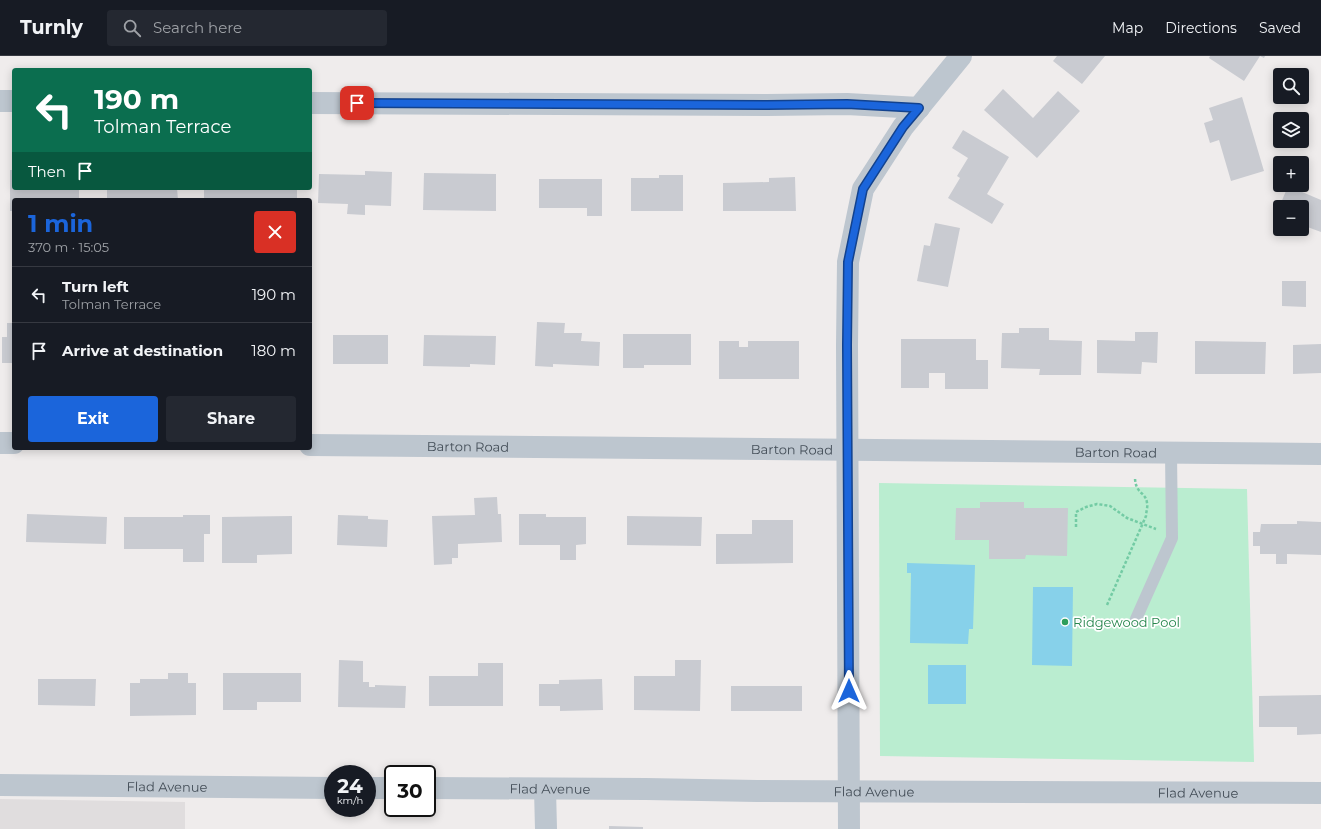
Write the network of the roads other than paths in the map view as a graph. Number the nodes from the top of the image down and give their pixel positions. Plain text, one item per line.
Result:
1 (961, 56) edge
2 (0, 101) edge
3 (12, 101) edge
4 (312, 103) edge
5 (919, 108) junction
6 (0, 443) edge
7 (12, 443) edge
8 (312, 445) edge
9 (847, 450) junction
10 (1171, 452) junction
11 (1321, 454) edge
12 (1136, 619) dead end
13 (0, 785) edge
14 (324, 788) edge
15 (436, 788) edge
16 (545, 789) junction
17 (850, 792) junction
18 (1321, 793) edge
19 (546, 829) edge
20 (849, 829) edge

1 - 5 street
2 - 3 street
4 - 5 street
5 - 9 street
6 - 7 street
8 - 9 street, Barton Road
9 - 10 street, Barton Road
9 - 17 street
10 - 11 street, Barton Road
10 - 12 lane
13 - 14 street, Flad Avenue
15 - 16 street, Flad Avenue
16 - 17 street, Flad Avenue
16 - 19 street
17 - 18 street, Flad Avenue
17 - 20 street

